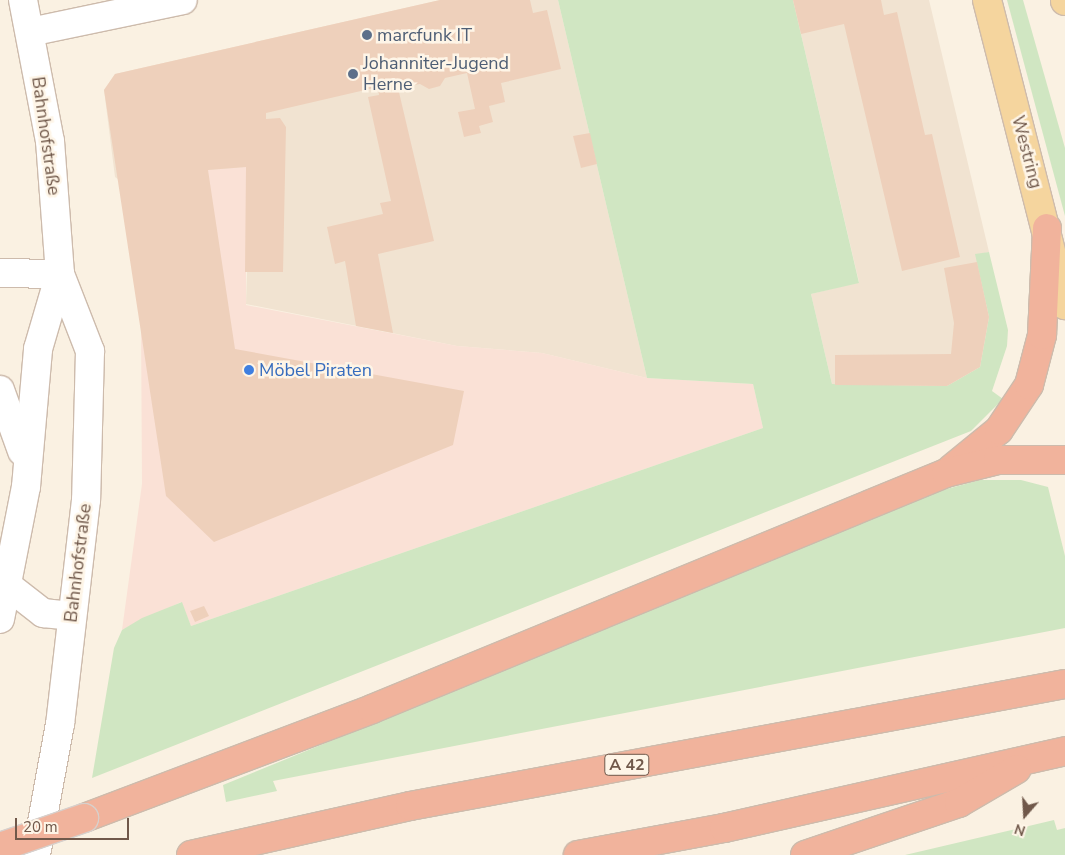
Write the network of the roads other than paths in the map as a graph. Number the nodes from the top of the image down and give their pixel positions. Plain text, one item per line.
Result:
1 (23, 0) edge
2 (183, 0) edge
3 (987, 0) edge
4 (30, 32) junction
5 (1047, 228) junction
6 (0, 273) edge
7 (60, 274) junction
8 (1065, 305) edge
9 (0, 390) edge
10 (1065, 460) edge
11 (946, 473) junction
12 (26, 487) junction
13 (7, 585) junction
14 (71, 616) junction
15 (0, 619) edge
16 (1065, 684) edge
17 (1053, 754) edge
18 (0, 848) edge
19 (36, 855) edge
20 (191, 855) edge
21 (578, 855) edge
22 (804, 855) edge

1 - 4 street, Bahnhofstraße
2 - 4 street
3 - 5 main road, Westring
4 - 7 street, Bahnhofstraße
5 - 8 main road, Westring
5 - 11 highway
6 - 7 street
7 - 12 street, Bahnhofstraße
7 - 14 street, Bahnhofstraße
9 - 12 street
10 - 11 highway
11 - 18 highway, bridge
12 - 13 street, Bahnhofstraße
13 - 14 street
13 - 15 street, Bahnhofstraße
14 - 19 street, Bahnhofstraße
16 - 20 highway, A 42
17 - 21 highway
17 - 22 highway

